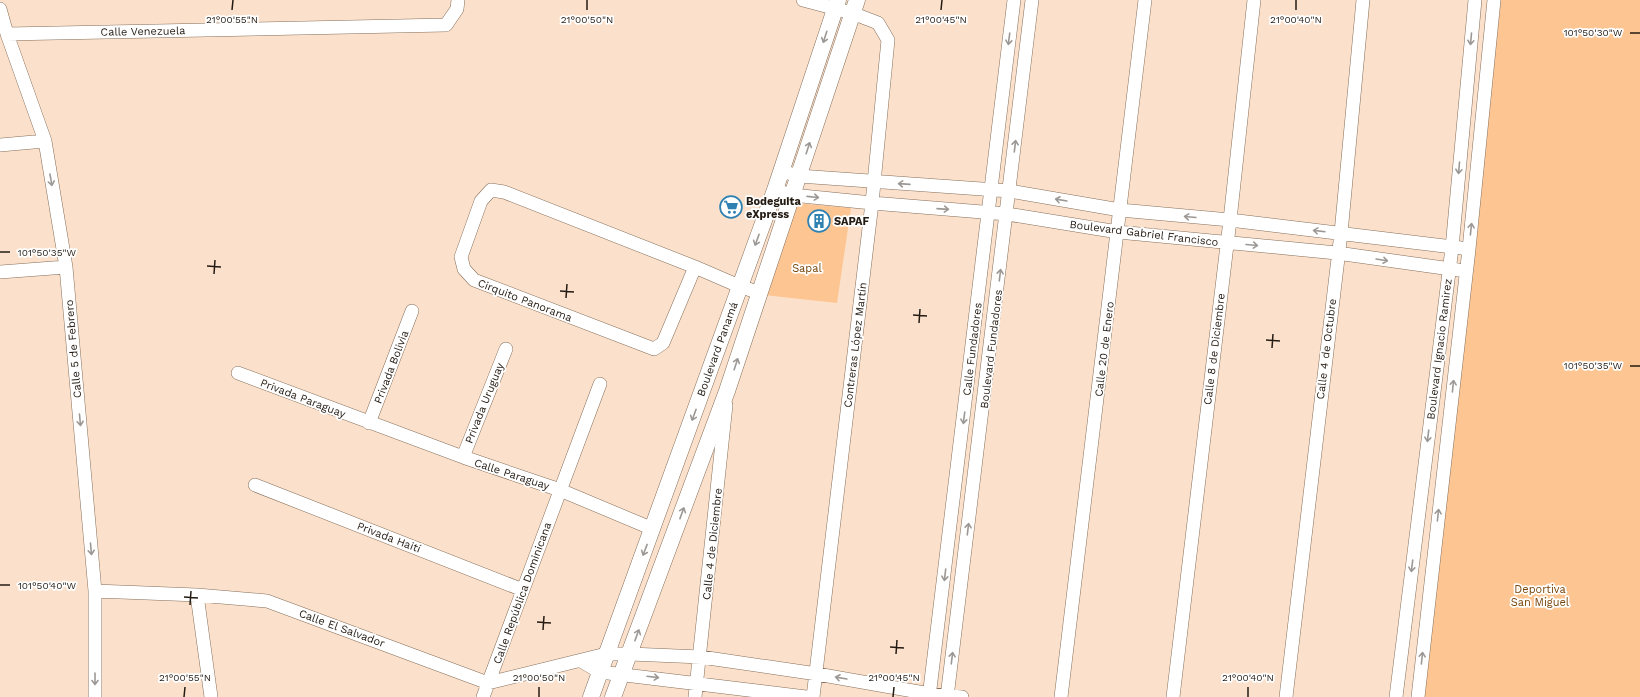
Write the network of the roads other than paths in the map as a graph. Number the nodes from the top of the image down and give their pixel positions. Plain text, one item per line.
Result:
1 (458, 0) edge
2 (802, 0) edge
3 (1014, 0) edge
4 (1032, 0) edge
5 (1145, 0) edge
6 (1254, 0) edge
7 (1363, 0) edge
8 (1475, 0) edge
9 (1494, 0) edge
10 (836, 4) edge
11 (855, 6) edge
12 (0, 9) edge
13 (7, 34) junction
14 (45, 141) junction
15 (0, 145) edge
16 (781, 171) junction
17 (799, 176) junction
18 (874, 182) junction
19 (775, 190) junction
20 (991, 190) junction
21 (1010, 191) junction
22 (792, 195) junction
23 (872, 203) junction
24 (1120, 210) junction
25 (989, 212) junction
26 (1007, 214) junction
27 (1230, 220) junction
28 (1118, 232) junction
29 (1341, 233) junction
30 (1227, 243) junction
31 (1452, 248) junction
32 (1469, 248) junction
33 (1337, 253) junction
34 (66, 267) junction
35 (695, 267) junction
36 (1449, 270) junction
37 (1466, 271) junction
38 (0, 272) edge
39 (739, 286) junction
40 (760, 293) junction
41 (412, 311) dead end
42 (506, 350) dead end
43 (238, 373) dead end
44 (600, 384) dead end
45 (727, 391) junction
46 (369, 423) junction
47 (463, 457) junction
48 (255, 485) dead end
49 (560, 490) junction
50 (653, 529) junction
51 (523, 590) junction
52 (95, 591) junction
53 (197, 595) junction
54 (606, 654) junction
55 (630, 654) junction
56 (701, 657) junction
57 (581, 661) junction
58 (600, 672) junction
59 (621, 674) junction
60 (817, 674) junction
61 (488, 683) junction
62 (697, 683) junction
63 (930, 695) edge
64 (948, 696) edge
65 (95, 697) edge
66 (211, 697) edge
67 (483, 697) edge
68 (591, 697) edge
69 (613, 697) edge
70 (695, 697) edge
71 (806, 697) edge
72 (813, 697) edge
73 (962, 697) edge
74 (1061, 697) edge
75 (1173, 697) edge
76 (1286, 697) edge
77 (1396, 697) edge
78 (1418, 697) edge

1 - 13 street, Calle Venezuela
2 - 10 street, Contreras López Martín
3 -> 20 street, Calle Fundadores
21 -> 4 street, Boulevard Fundadores
5 - 24 street, Calle 20 de Enero
6 - 27 street, Calle 8 de Diciembre
7 - 29 street, Calle 4 de Octubre
8 -> 31 street, Boulevard Ignacio Ramirez
32 -> 9 street, Boulevard Ignacio Ramirez
10 - 11 street, Contreras López Martín
10 -> 16 street, Boulevard Panamá
17 -> 11 street, Boulevard Panamá
11 - 18 street, Contreras López Martín
12 - 13 street, Calle 5 de Febrero
13 - 14 street, Calle 5 de Febrero
14 - 15 street
14 -> 34 street, Calle 5 de Febrero
16 - 17 street, Boulevard Gabriel Francisco
16 - 19 street, Boulevard Panamá
17 - 18 street, Boulevard Gabriel Francisco
17 - 22 street, Boulevard Panamá
20 -> 18 street, Boulevard Gabriel Francisco
18 - 23 street, Contreras López Martín
19 - 22 street, Boulevard Gabriel Francisco
19 -> 39 street, Boulevard Panamá
20 - 21 street, Boulevard Gabriel Francisco
20 - 25 street, Calle Fundadores
24 -> 21 street, Boulevard Gabriel Francisco
21 - 26 street, Boulevard Fundadores
22 -> 23 street, Boulevard Gabriel Francisco
22 - 40 street, Boulevard Panamá
23 -> 25 street, Boulevard Gabriel Francisco
23 - 60 street, Contreras López Martín
27 -> 24 street, Boulevard Gabriel Francisco
24 - 28 street, Calle 20 de Enero
25 - 26 street, Boulevard Gabriel Francisco
25 -> 63 street, Calle Fundadores
26 - 28 street, Boulevard Gabriel Francisco
64 -> 26 street, Boulevard Fundadores
29 -> 27 street, Boulevard Gabriel Francisco
27 - 30 street, Calle 8 de Diciembre
28 - 30 street, Boulevard Gabriel Francisco
28 - 74 street, Calle 20 de Enero
29 - 31 street, Boulevard Gabriel Francisco
29 - 33 street, Calle 4 de Octubre
30 -> 33 street, Boulevard Gabriel Francisco
30 - 75 street, Calle 8 de Diciembre
31 - 32 street, Boulevard Gabriel Francisco
31 - 36 street, Boulevard Ignacio Ramirez
32 - 37 street, Boulevard Ignacio Ramirez
33 -> 36 street, Boulevard Gabriel Francisco
33 - 76 street, Calle 4 de Octubre
34 - 38 street
34 -> 52 street, Calle 5 de Febrero
35 - 35 street, Cirquito Panorama
35 - 39 street, Cirquito Panorama
36 - 37 street, Boulevard Gabriel Francisco
36 -> 77 street, Boulevard Ignacio Ramirez
78 -> 37 street, Boulevard Ignacio Ramirez
39 - 40 street, Cirquito Panorama
39 -> 50 street, Boulevard Panamá
45 -> 40 street, Boulevard Panamá
41 - 46 street, Privada Bolivia
42 - 47 street, Privada Uruguay
43 - 46 street, Privada Paraguay
44 - 49 street, Calle República Dominicana
55 -> 45 street, Boulevard Panamá
45 - 56 street, Calle 4 de Diciembre
46 - 47 street, Calle Paraguay
47 - 49 street, Calle Paraguay
48 - 51 street, Privada Haití
49 - 50 street, Calle Paraguay
49 - 51 street, Calle República Dominicana
50 -> 54 street, Boulevard Panamá
51 - 61 street, Calle República Dominicana
52 - 53 street, Calle El Salvador
52 -> 65 street, Calle 5 de Febrero
53 - 61 street, Calle El Salvador
53 - 66 street
54 - 55 street
54 - 57 street
54 - 58 street, Boulevard Panamá
55 - 56 street
55 - 59 street, Boulevard Panamá
56 - 60 street
56 - 62 street, Calle 4 de Diciembre
57 - 58 street
57 - 61 street
58 - 59 street
58 - 68 street, Boulevard Panamá
59 -> 62 street
59 - 69 street, Boulevard Panamá
63 -> 60 street
60 - 72 street, Contreras López Martín
61 - 67 street, Calle República Dominicana
62 - 70 street, Calle 4 de Diciembre
62 - 71 street
63 - 64 street
64 - 73 street

